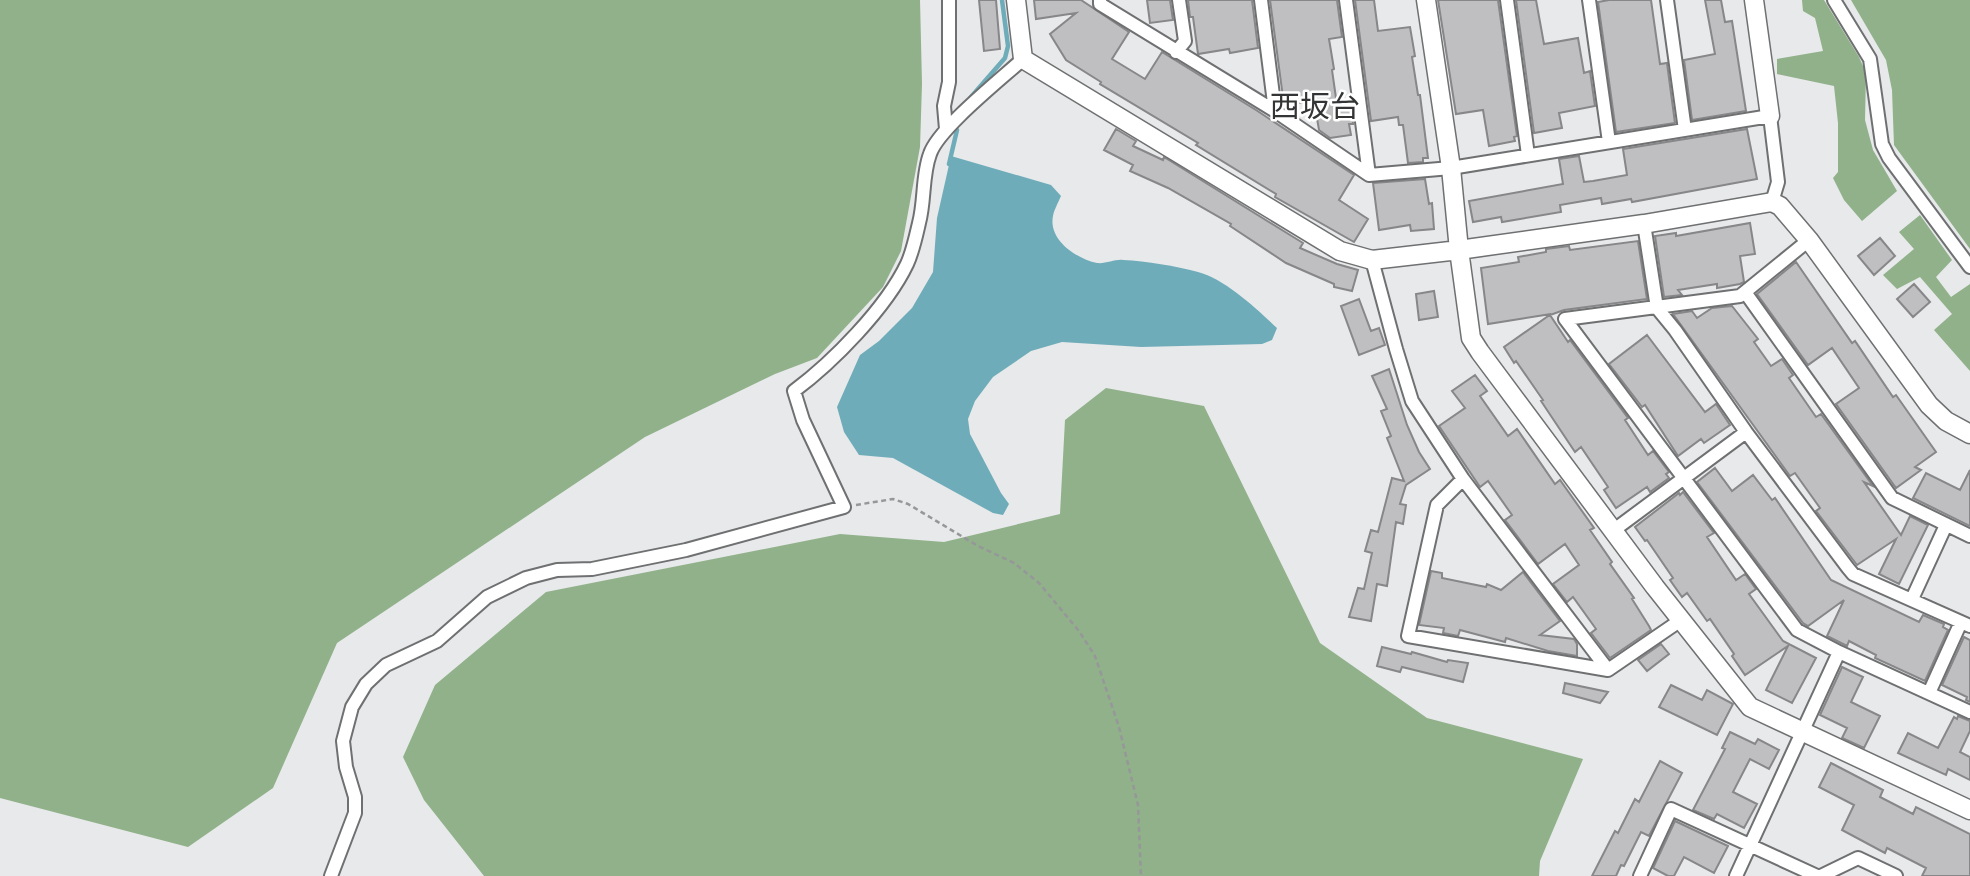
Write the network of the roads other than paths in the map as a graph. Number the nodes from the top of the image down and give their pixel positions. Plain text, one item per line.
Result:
1 (949, 0) edge
2 (1016, 0) edge
3 (1100, 0) edge
4 (1179, 0) edge
5 (1261, 0) edge
6 (1346, 0) edge
7 (1426, 0) edge
8 (1507, 0) edge
9 (1589, 0) edge
10 (1667, 0) edge
11 (1754, 0) edge
12 (1834, 0) edge
13 (1177, 52) junction
14 (1023, 59) junction
15 (1275, 111) junction
16 (1770, 116) junction
17 (946, 130) junction
18 (1685, 130) junction
19 (1609, 142) junction
20 (1528, 155) junction
21 (1451, 168) junction
22 (1369, 174) junction
23 (1772, 202) junction
24 (1644, 224) junction
25 (1809, 240) junction
26 (1459, 250) junction
27 (1372, 260) junction
28 (1970, 267) edge
29 (1745, 292) junction
30 (1657, 308) junction
31 (1746, 432) junction
32 (1970, 433) edge
33 (1684, 478) junction
34 (1463, 479) junction
35 (1946, 525) junction
36 (1614, 530) junction
37 (1970, 536) edge
38 (1912, 599) junction
39 (1681, 620) junction
40 (1965, 624) edge
41 (1839, 652) junction
42 (1608, 670) junction
43 (1929, 693) junction
44 (1970, 712) edge
45 (1801, 733) junction
46 (1970, 810) edge
47 (1750, 845) junction
48 (331, 876) edge
49 (1640, 876) edge
50 (1736, 876) edge
51 (1819, 876) edge
52 (1896, 876) edge

1 - 17 street
2 - 14 street
3 - 13 street
4 - 13 street
5 - 15 street
6 - 22 street
7 - 21 street
8 - 20 street
9 - 19 street
10 - 18 street
11 - 16 street
12 - 28 street
13 - 15 street
14 - 17 street
14 - 27 street
15 - 22 street
16 - 18 street
16 - 23 street
17 - 48 street
18 - 19 street
19 - 20 street
20 - 21 street
21 - 22 street
21 - 26 street
23 - 24 street
23 - 25 street
24 - 26 street
24 - 30 street
25 - 29 street
25 - 32 street
26 - 27 street
26 - 36 street
27 - 34 street
29 - 30 street
29 - 35 street
30 - 31 street
30 - 33 street
31 - 33 street
31 - 38 street
33 - 36 street
33 - 41 street
34 - 42 street
34 - 42 street
35 - 37 street
35 - 38 street
36 - 39 street
38 - 40 street
39 - 42 street
39 - 45 street
40 - 43 street
41 - 43 street
41 - 45 street
43 - 44 street
45 - 46 street
45 - 47 street
47 - 49 street
47 - 50 street
47 - 51 street
51 - 52 street

